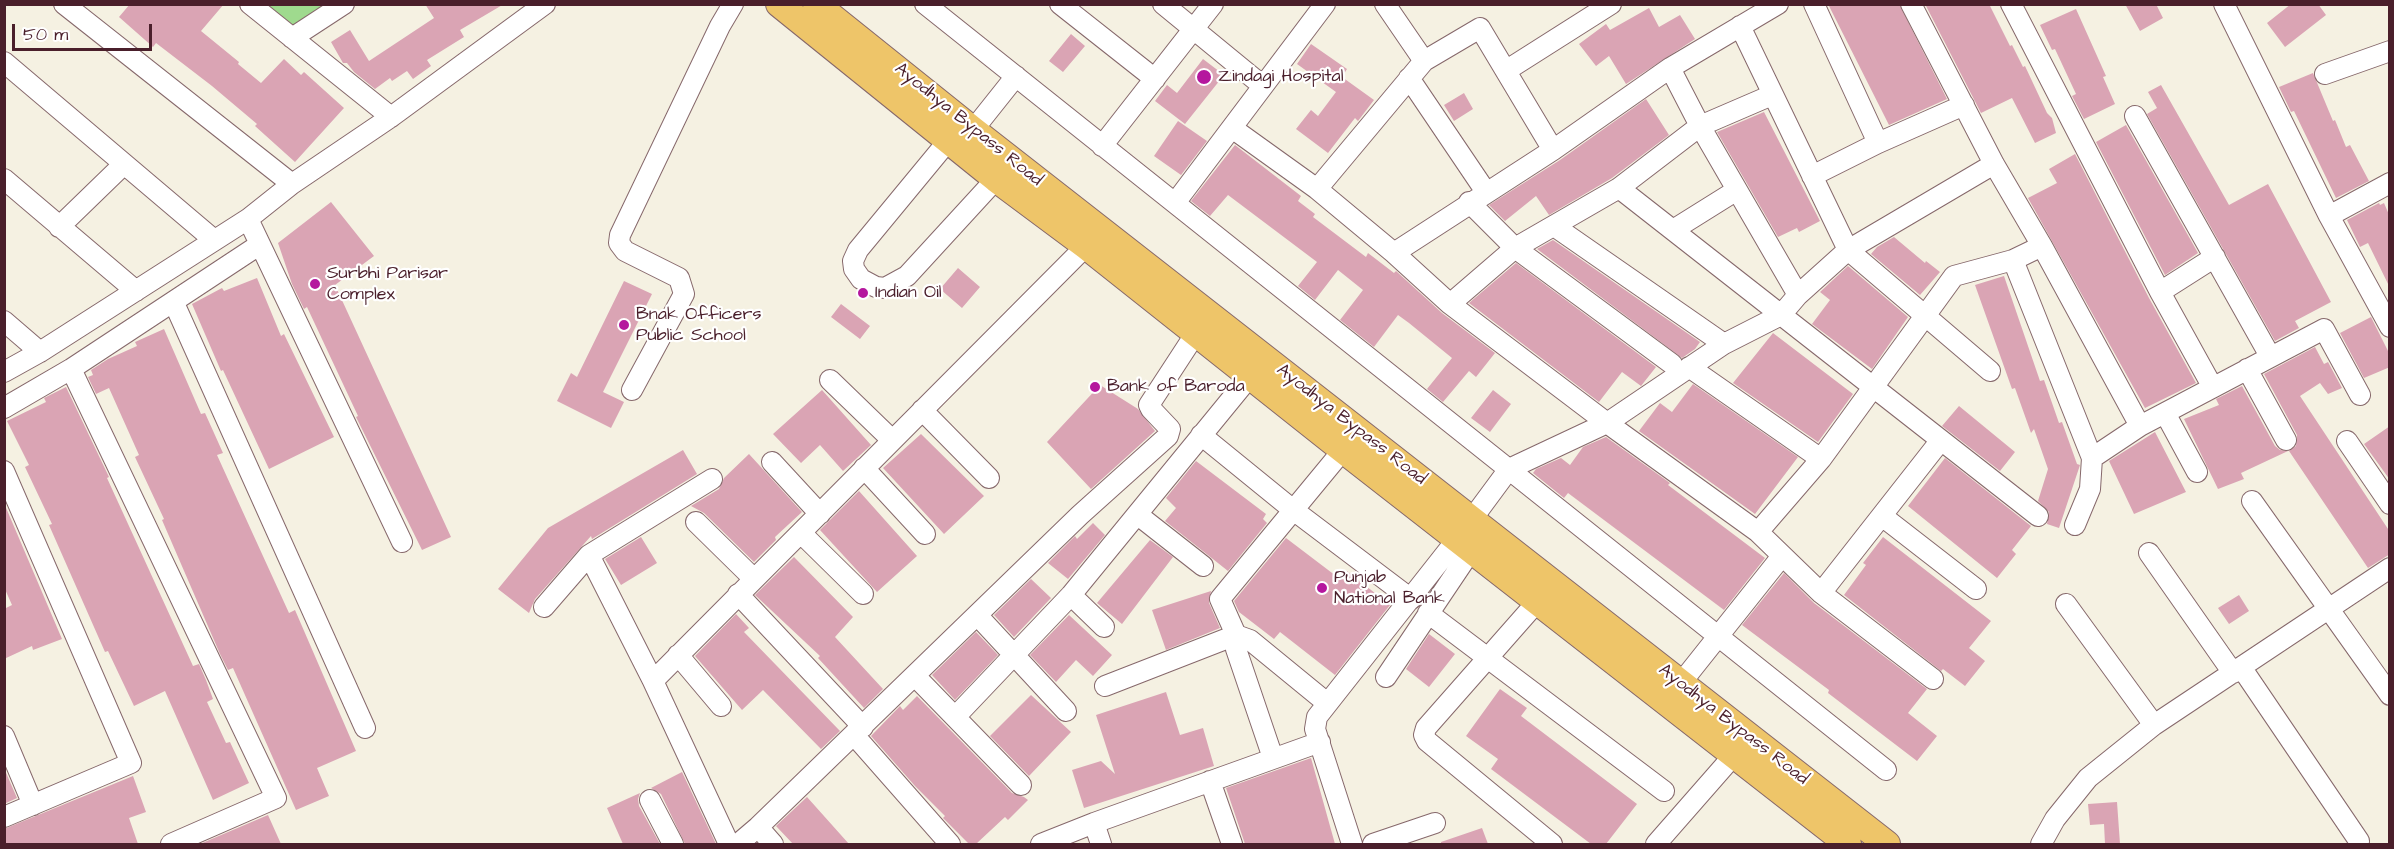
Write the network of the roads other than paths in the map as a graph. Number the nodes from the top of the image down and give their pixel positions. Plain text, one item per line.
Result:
1 (64, 4) edge
2 (250, 4) edge
3 (344, 4) edge
4 (544, 4) edge
5 (733, 4) edge
6 (779, 4) edge
7 (816, 4) edge
8 (925, 4) edge
9 (1060, 4) edge
10 (1163, 4) edge
11 (1213, 4) edge
12 (1325, 4) edge
13 (1385, 4) edge
14 (1611, 4) edge
15 (1814, 4) edge
16 (1911, 4) edge
17 (2011, 4) edge
18 (2224, 4) edge
19 (1772, 6) edge
20 (1582, 12) edge
21 (1740, 26) junction
22 (1193, 30) junction
23 (292, 38) junction
24 (2390, 51) edge
25 (1424, 61) junction
26 (6, 68) edge
27 (1670, 69) junction
28 (1507, 70) junction
29 (2325, 74) dead end
30 (1016, 76) junction
31 (1409, 78) junction
32 (1155, 79) junction
33 (1263, 86) junction
34 (1772, 95) junction
35 (1965, 105) junction
36 (945, 106) junction
37 (391, 117) junction
38 (2135, 117) dead end
39 (928, 125) junction
40 (1700, 126) junction
41 (1232, 128) junction
42 (973, 130) junction
43 (948, 141) junction
44 (1878, 143) junction
45 (1102, 146) junction
46 (1553, 150) junction
47 (124, 164) junction
48 (1994, 164) junction
49 (1812, 176) junction
50 (4, 179) edge
51 (996, 179) junction
52 (2390, 183) edge
53 (292, 184) junction
54 (1619, 188) junction
55 (1317, 189) junction
56 (1737, 190) junction
57 (1477, 197) junction
58 (1175, 203) junction
59 (2329, 216) junction
60 (248, 219) junction
61 (1554, 226) junction
62 (59, 227) junction
63 (1673, 230) junction
64 (214, 240) junction
65 (260, 245) junction
66 (1086, 246) junction
67 (2042, 246) junction
68 (1515, 248) junction
69 (1848, 250) junction
70 (1394, 253) junction
71 (2215, 257) junction
72 (2013, 260) junction
73 (135, 291) junction
74 (2160, 292) junction
75 (1798, 295) junction
76 (174, 303) junction
77 (1450, 304) junction
78 (1781, 315) junction
79 (1924, 315) junction
80 (4, 321) edge
81 (2390, 327) edge
82 (1196, 333) junction
83 (1724, 344) junction
84 (40, 352) junction
85 (2270, 356) junction
86 (1681, 365) junction
87 (71, 369) junction
88 (2247, 369) junction
89 (1990, 371) dead end
90 (4, 372) edge
91 (1251, 375) junction
92 (830, 380) dead end
93 (2212, 386) junction
94 (1874, 387) junction
95 (632, 390) dead end
96 (2360, 395) dead end
97 (4, 408) edge
98 (922, 410) junction
99 (2165, 412) junction
100 (1607, 423) junction
101 (2140, 426) junction
102 (1201, 435) junction
103 (892, 440) junction
104 (1941, 440) junction
105 (2286, 440) dead end
106 (2347, 441) dead end
107 (1343, 450) junction
108 (2092, 458) junction
109 (1821, 459) junction
110 (772, 462) dead end
111 (864, 468) junction
112 (1509, 469) junction
113 (4, 471) edge
114 (2197, 472) dead end
115 (989, 478) dead end
116 (712, 479) dead end
117 (2252, 501) dead end
118 (2390, 504) edge
119 (1292, 509) junction
120 (820, 514) junction
121 (1138, 515) junction
122 (1882, 516) junction
123 (2038, 516) dead end
124 (696, 522) dead end
125 (2075, 525) dead end
126 (1758, 532) junction
127 (801, 533) junction
128 (925, 534) dead end
129 (1467, 536) junction
130 (402, 542) dead end
131 (2149, 553) dead end
132 (589, 555) junction
133 (1782, 556) junction
134 (1203, 566) dead end
135 (2390, 568) edge
136 (754, 579) junction
137 (1976, 589) dead end
138 (1821, 593) junction
139 (738, 594) junction
140 (864, 594) dead end
141 (1071, 595) junction
142 (1411, 598) junction
143 (1537, 602) junction
144 (2066, 604) dead end
145 (544, 607) dead end
146 (2328, 608) junction
147 (1428, 613) junction
148 (977, 615) junction
149 (1104, 627) dead end
150 (1236, 635) junction
151 (1717, 635) junction
152 (678, 654) junction
153 (1013, 656) junction
154 (1488, 657) junction
155 (2237, 670) junction
156 (915, 676) junction
157 (1386, 676) dead end
158 (1933, 679) dead end
159 (653, 681) junction
160 (1105, 686) dead end
161 (1674, 693) junction
162 (2390, 695) edge
163 (1327, 703) junction
164 (721, 706) dead end
165 (1066, 711) dead end
166 (956, 716) junction
167 (2154, 725) junction
168 (365, 728) dead end
169 (858, 731) junction
170 (4, 736) edge
171 (1320, 742) junction
172 (1734, 755) junction
173 (1273, 758) junction
174 (1886, 770) dead end
175 (1210, 781) junction
176 (1022, 785) dead end
177 (1664, 791) dead end
178 (650, 800) dead end
179 (33, 806) junction
180 (4, 817) edge
181 (1094, 823) junction
182 (1435, 823) dead end
183 (759, 827) junction
184 (2359, 841) dead end
185 (171, 844) edge
186 (673, 844) edge
187 (729, 844) edge
188 (738, 844) edge
189 (774, 844) edge
190 (950, 844) edge
191 (1041, 844) edge
192 (1101, 844) edge
193 (1232, 844) edge
194 (1352, 844) edge
195 (1373, 844) edge
196 (1552, 844) edge
197 (1656, 844) edge
198 (1848, 844) edge
199 (1887, 844) edge
200 (2041, 844) edge

1 - 53 street
2 - 23 street
3 - 23 street
4 - 37 street
5 - 95 street
6 - 39 main road, Ayodhya Bypass Road
7 - 36 main road, Ayodhya Bypass Road
8 - 30 street
9 - 32 street
10 - 22 street
11 - 22 street
12 - 33 street
13 - 25 street
14 - 20 street
15 - 44 street
16 - 35 street
17 - 74 street
18 - 59 street
19 - 21 street
20 - 28 street
21 - 27 street
21 - 34 street
22 - 32 street
22 - 33 street
23 - 37 street
24 - 29 street
25 - 28 street
25 - 31 street
26 - 47 street
27 - 40 street
27 - 46 street
28 - 46 street
30 - 42 street
30 - 45 street
31 - 55 street
31 - 57 street
32 - 45 street
33 - 41 street
34 - 40 street
34 - 49 street
35 - 44 street
35 - 48 street
36 - 39 main road
36 - 42 main road, Ayodhya Bypass Road
37 - 53 street
38 - 71 street
39 - 43 main road, Ayodhya Bypass Road
40 - 54 street
40 - 56 street
41 - 55 street
41 - 58 street
42 - 129 main road, Ayodhya Bypass Road
43 - 51 main road, Ayodhya Bypass Road
43 - 51 street
44 - 49 street
45 - 58 street
46 - 57 street
47 - 62 street
47 - 64 street
48 - 67 street
48 - 69 street
49 - 69 street
50 - 62 street
51 - 66 main road, Ayodhya Bypass Road
52 - 59 street
53 - 60 street
54 - 61 street
54 - 63 street
55 - 70 street
56 - 63 street
56 - 75 street
57 - 68 street
57 - 70 street
58 - 112 street
59 - 81 street
60 - 64 street
60 - 65 street
61 - 68 street
61 - 83 street
62 - 73 street
63 - 78 street
64 - 73 street
65 - 76 street
65 - 130 street
66 - 82 main road, Ayodhya Bypass Road
66 - 98 street
67 - 72 street
67 - 101 street
68 - 77 street
68 - 86 street
69 - 75 street
69 - 79 street
70 - 77 street
71 - 74 street
71 - 85 street
72 - 79 street
72 - 108 street
73 - 84 street
74 - 93 street
75 - 78 street
76 - 87 street
76 - 168 street
77 - 100 street
78 - 83 street
78 - 94 street
79 - 89 street
79 - 94 street
80 - 84 street
82 - 91 main road, Ayodhya Bypass Road
82 - 148 street
83 - 86 street
84 - 90 street
85 - 88 street
85 - 96 street
86 - 100 street
86 - 109 street
87 - 97 street
87 - 185 street
88 - 93 street
88 - 105 street
91 - 102 street
91 - 107 main road, Ayodhya Bypass Road
92 - 103 street
93 - 99 street
94 - 104 street
94 - 109 street
98 - 103 street
98 - 115 street
99 - 101 street
99 - 114 street
100 - 112 street
100 - 126 street
101 - 108 street
102 - 119 street
102 - 121 street
103 - 111 street
104 - 122 street
104 - 123 street
106 - 118 street
107 - 119 street
107 - 129 main road, Ayodhya Bypass Road
108 - 125 street
109 - 126 street
110 - 120 street
111 - 120 street
111 - 128 street
112 - 129 street
112 - 151 street
113 - 179 street
116 - 132 street
117 - 146 street
119 - 142 street
119 - 150 street
120 - 127 street
121 - 134 street
121 - 141 street
122 - 137 street
122 - 138 street
124 - 136 street
126 - 133 street
127 - 136 street
127 - 140 street
129 - 142 street
129 - 143 main road, Ayodhya Bypass Road
129 - 147 street
129 - 161 main road, Ayodhya Bypass Road
131 - 155 street
132 - 145 street
132 - 159 street
133 - 138 street
133 - 151 street
135 - 146 street
136 - 139 street
138 - 158 street
139 - 152 street
139 - 169 street
141 - 149 street
141 - 153 street
142 - 163 street
143 - 154 street
143 - 161 main road, Ayodhya Bypass Road
144 - 167 street
146 - 155 street
146 - 162 street
147 - 154 street
147 - 157 street
148 - 153 street
148 - 156 street
150 - 160 street
150 - 163 street
150 - 173 street
151 - 161 street
151 - 174 street
152 - 159 street
152 - 164 street
153 - 165 street
153 - 166 street
154 - 177 street
154 - 196 street
155 - 167 street
155 - 184 street
156 - 166 street
156 - 169 street
159 - 187 street
161 - 172 main road, Ayodhya Bypass Road
161 - 199 main road, Ayodhya Bypass Road
163 - 171 street
166 - 176 street
167 - 200 street
169 - 183 street
169 - 190 street
170 - 179 street
171 - 173 street
171 - 194 street
172 - 197 street
172 - 198 main road, Ayodhya Bypass Road
173 - 175 street
175 - 181 street
175 - 193 street
178 - 186 street
179 - 180 street
181 - 191 street
181 - 192 street
182 - 195 street
183 - 188 street
183 - 189 street

